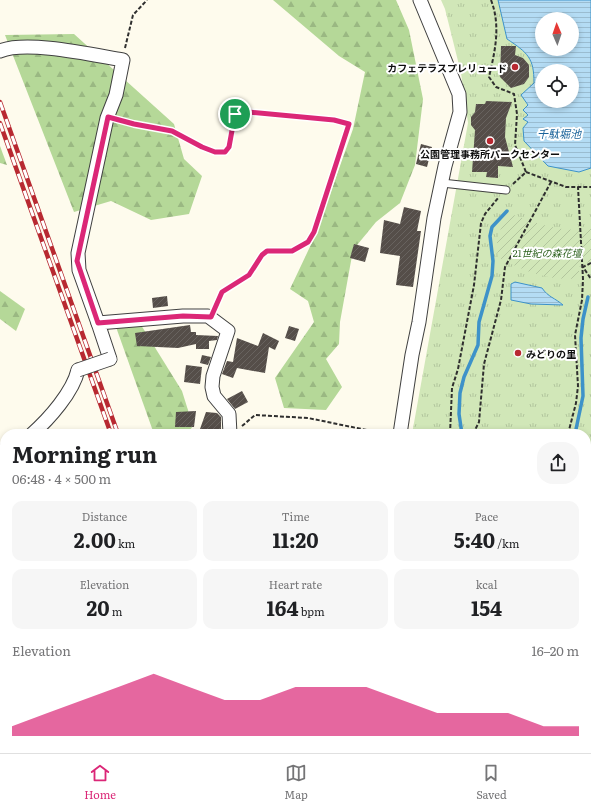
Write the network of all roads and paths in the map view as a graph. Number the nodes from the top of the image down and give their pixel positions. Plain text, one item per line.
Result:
1 (147, 0) edge
2 (420, 0) edge
3 (491, 0) edge
4 (0, 51) edge
5 (123, 60) junction
6 (108, 117) junction
7 (526, 172) junction
8 (551, 182) junction
9 (442, 183) junction
10 (578, 187) junction
11 (591, 187) edge
12 (506, 190) junction
13 (591, 263) edge
14 (583, 267) junction
15 (591, 279) edge
16 (211, 317) junction
17 (98, 323) junction
18 (36, 429) edge
19 (235, 429) edge
20 (238, 429) edge
21 (362, 429) edge
22 (401, 429) edge
23 (450, 429) edge
24 (476, 429) edge
25 (569, 429) edge

1 - 5 path
2 - 9 street
3 - 7 path
4 - 5 street
5 - 6 street
6 - 16 path
6 - 17 street
7 - 8 path
7 - 12 path
8 - 10 path
8 - 24 path
9 - 12 lane
9 - 22 street
10 - 11 path
10 - 14 path
12 - 23 path
13 - 14 path
14 - 15 path
14 - 25 path
16 - 17 street
16 - 19 street
17 - 18 street, bridge
20 - 21 path

